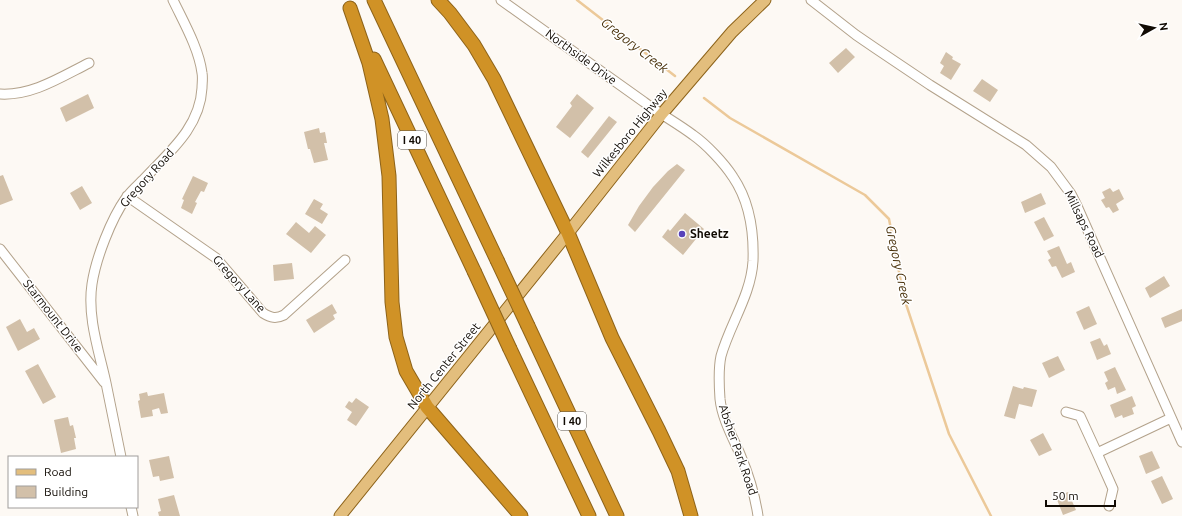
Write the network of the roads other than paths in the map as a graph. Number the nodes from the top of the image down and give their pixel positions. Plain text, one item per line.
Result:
1 (174, 0) edge
2 (374, 0) edge
3 (438, 0) edge
4 (501, 0) edge
5 (765, 0) edge
6 (811, 0) edge
7 (348, 4) edge
8 (89, 63) dead end
9 (0, 94) edge
10 (661, 115) junction
11 (127, 196) junction
12 (568, 233) junction
13 (0, 249) edge
14 (345, 260) dead end
15 (106, 384) junction
16 (427, 408) junction
17 (1066, 412) dead end
18 (1171, 418) junction
19 (1182, 442) edge
20 (1097, 453) junction
21 (121, 456) edge
22 (1109, 506) dead end
23 (340, 516) edge
24 (521, 516) edge
25 (589, 516) edge
26 (617, 516) edge
27 (691, 516) edge
28 (758, 516) edge

1 - 11 street, Gregory Road
2 - 26 highway, I 40, bridge
3 - 12 highway
4 - 10 street, Northside Drive
5 - 10 main road, Wilkesboro Highway
6 - 18 street, Millsaps Road
7 - 16 highway
7 - 25 highway, I 40, bridge
8 - 9 street
10 - 12 main road, Wilkesboro Highway
10 - 28 street, Absher Park Road
11 - 14 street, Gregory Lane
11 - 15 street, Gregory Road
12 - 16 main road, North Center Street
12 - 27 highway
13 - 15 street, Starmount Drive
15 - 21 street, Gregory Road
16 - 23 main road, North Center Street
16 - 24 highway
17 - 20 street
18 - 19 street, Millsaps Road
18 - 20 street
20 - 22 street

